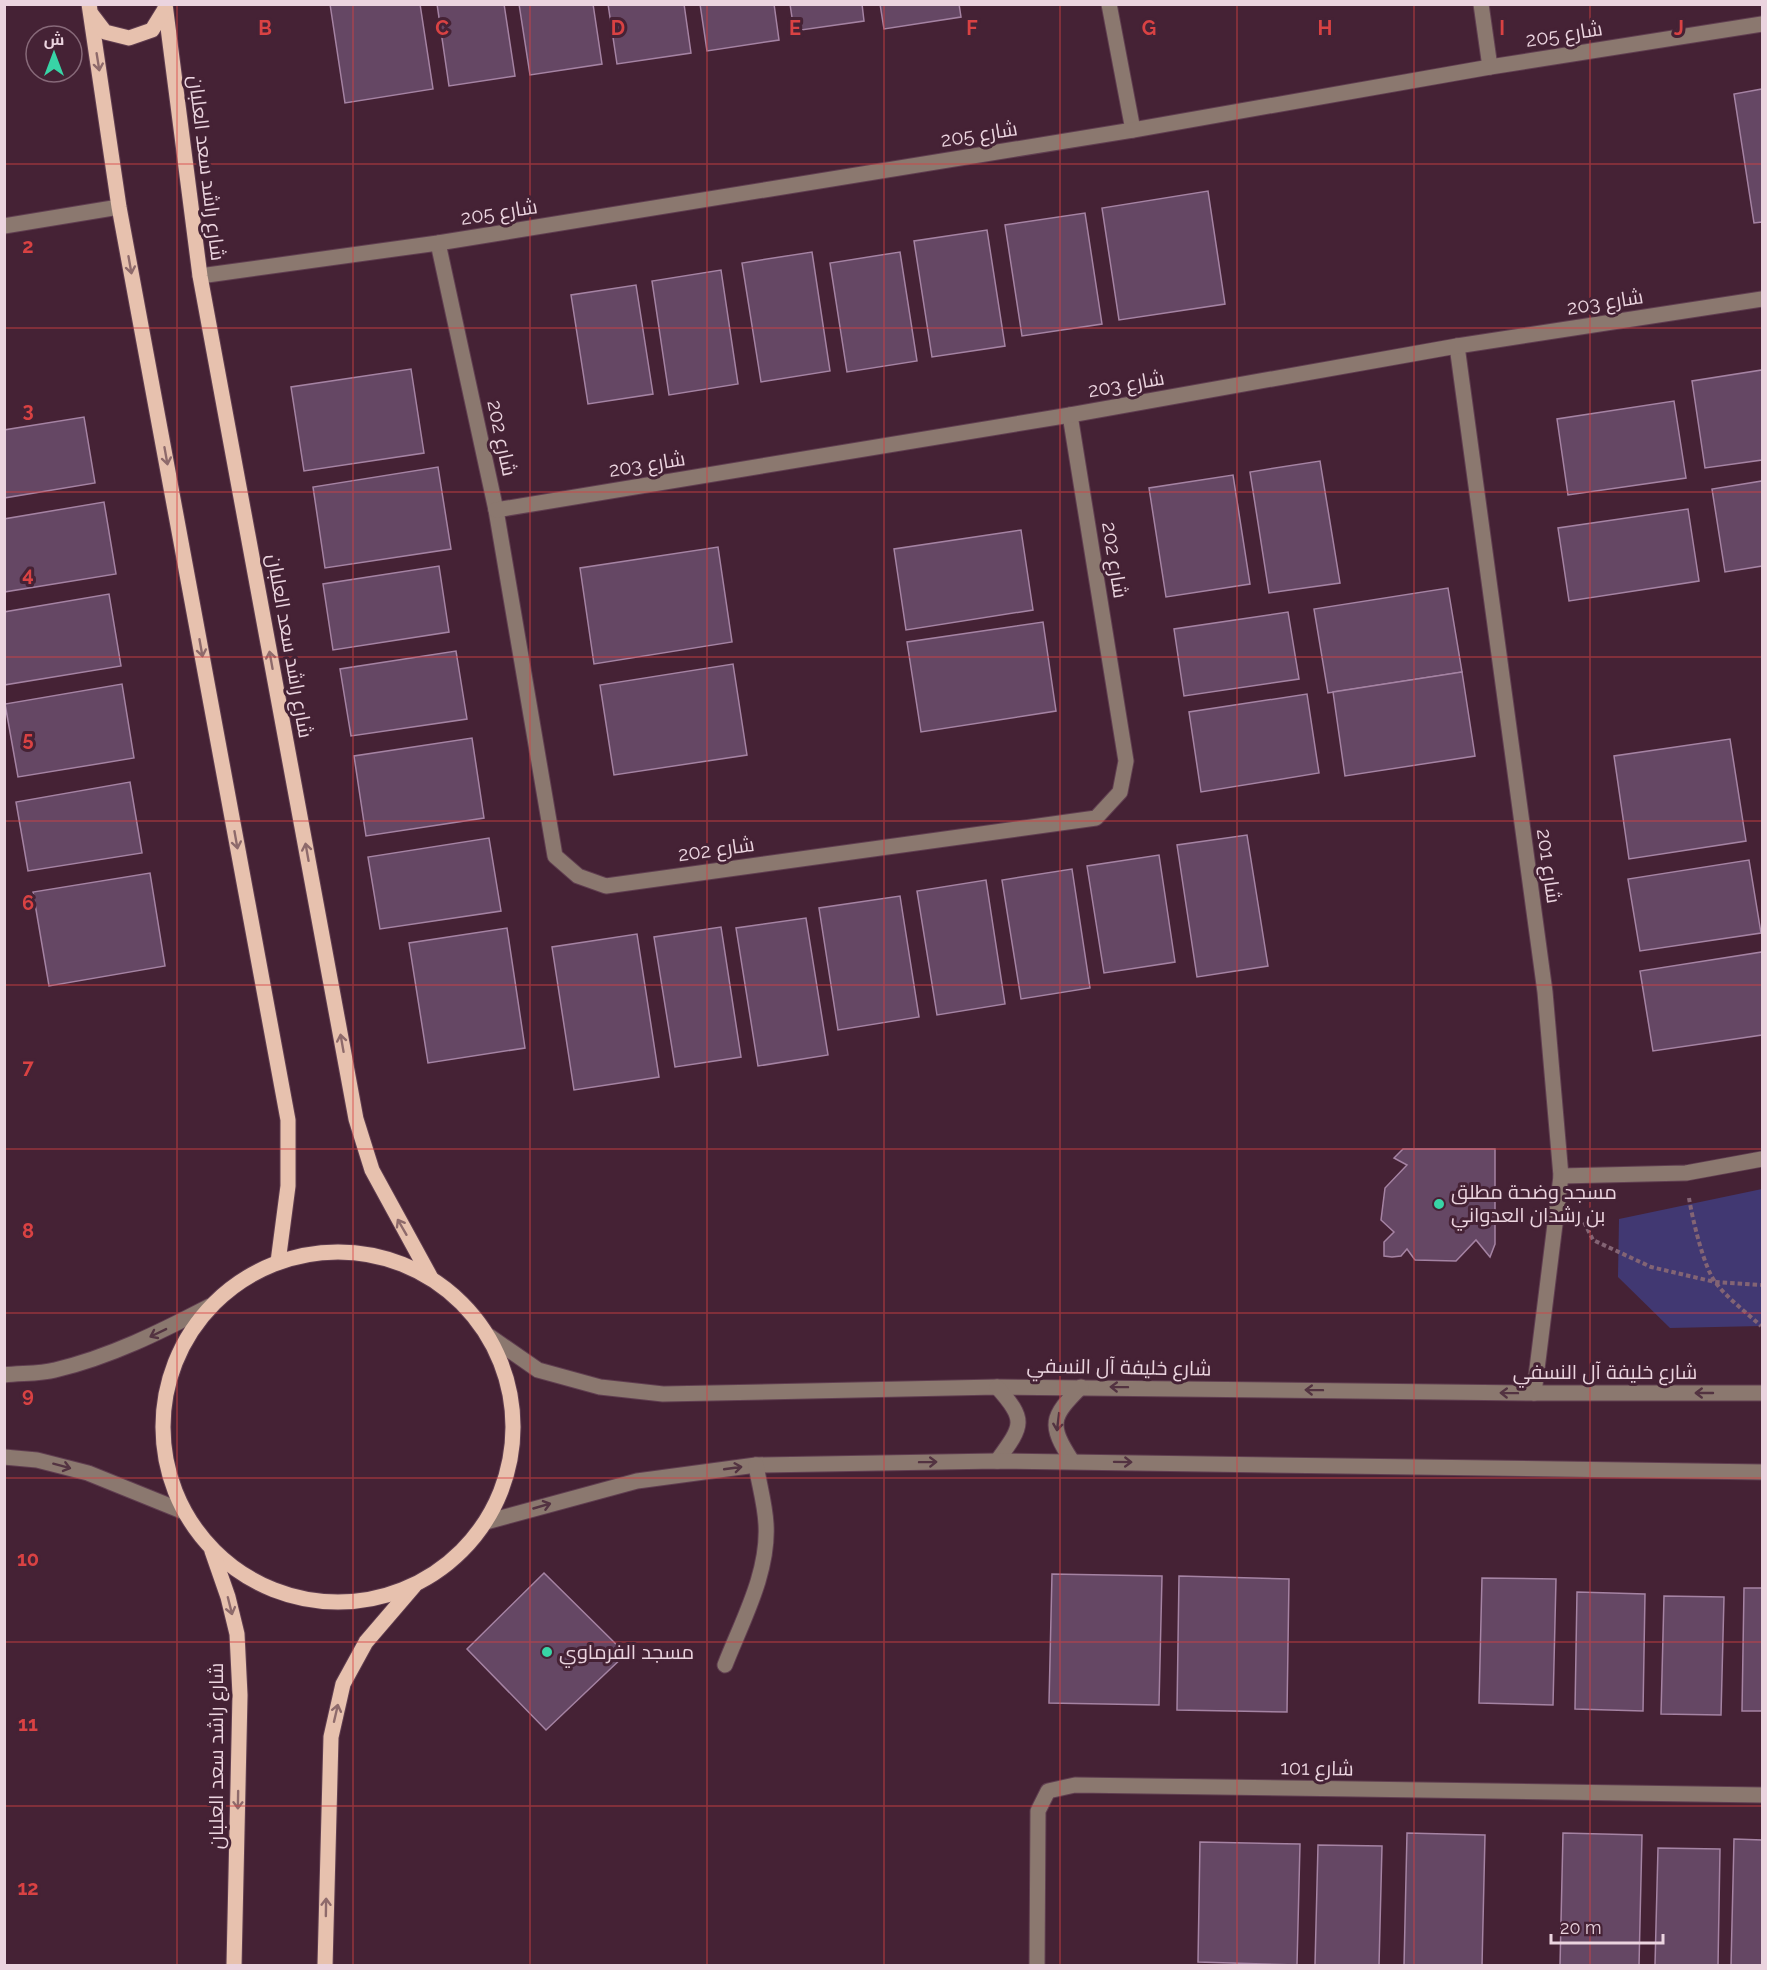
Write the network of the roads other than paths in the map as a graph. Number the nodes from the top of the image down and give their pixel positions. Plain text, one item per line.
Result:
1 (1109, 4) edge
2 (1481, 4) edge
3 (165, 7) edge
4 (89, 8) edge
5 (1762, 24) edge
6 (1490, 67) junction
7 (1133, 130) junction
8 (120, 207) junction
9 (4, 226) edge
10 (438, 243) junction
11 (200, 276) junction
12 (1762, 299) edge
13 (1457, 346) junction
14 (1070, 415) junction
15 (496, 510) junction
16 (1762, 1158) edge
17 (1561, 1176) junction
18 (278, 1262) junction
19 (431, 1278) junction
20 (210, 1306) junction
21 (489, 1336) junction
22 (4, 1375) edge
23 (997, 1387) junction
24 (1082, 1387) junction
25 (1762, 1393) edge
26 (1534, 1394) junction
27 (4, 1457) edge
28 (997, 1461) junction
29 (1072, 1461) junction
30 (756, 1465) junction
31 (1762, 1472) edge
32 (182, 1511) junction
33 (486, 1522) junction
34 (212, 1551) junction
35 (414, 1586) junction
36 (725, 1665) dead end
37 (1762, 1795) edge
38 (234, 1965) edge
39 (325, 1965) edge
40 (1037, 1965) edge

1 - 7 street
2 - 6 street
3 - 4 main road
3 - 11 main road, شارع راشد سعد العلبان
4 -> 8 main road
5 - 6 street, شارع 205
6 - 7 street, شارع 205
7 - 10 street, شارع 205
8 - 9 street
8 -> 18 main road
10 - 11 street, شارع 205
10 - 15 street, شارع 202
19 -> 11 main road, شارع راشد سعد العلبان
12 - 13 street, شارع 203
13 - 14 street, شارع 203
13 - 17 street, شارع 201
14 - 15 street, شارع 203
14 - 15 street, شارع 202
16 - 17 street
17 - 26 street, شارع 201
18 - 19 main road
18 - 20 main road
19 - 21 main road
20 -> 22 street
20 - 32 main road
21 - 23 street, شارع خليفة آل النسفي
21 - 33 main road
23 - 24 street, شارع خليفة آل النسفي
23 - 28 street
26 -> 24 street, شارع خليفة آل النسفي
24 -> 29 street
25 -> 26 street, شارع خليفة آل النسفي
27 -> 32 street
28 - 29 street
30 -> 28 street
29 -> 31 street
33 -> 30 street
30 - 36 street
32 - 34 main road
33 - 35 main road
34 - 35 main road
34 -> 38 main road, شارع راشد سعد العلبان
39 -> 35 main road
37 - 40 street, شارع 101

